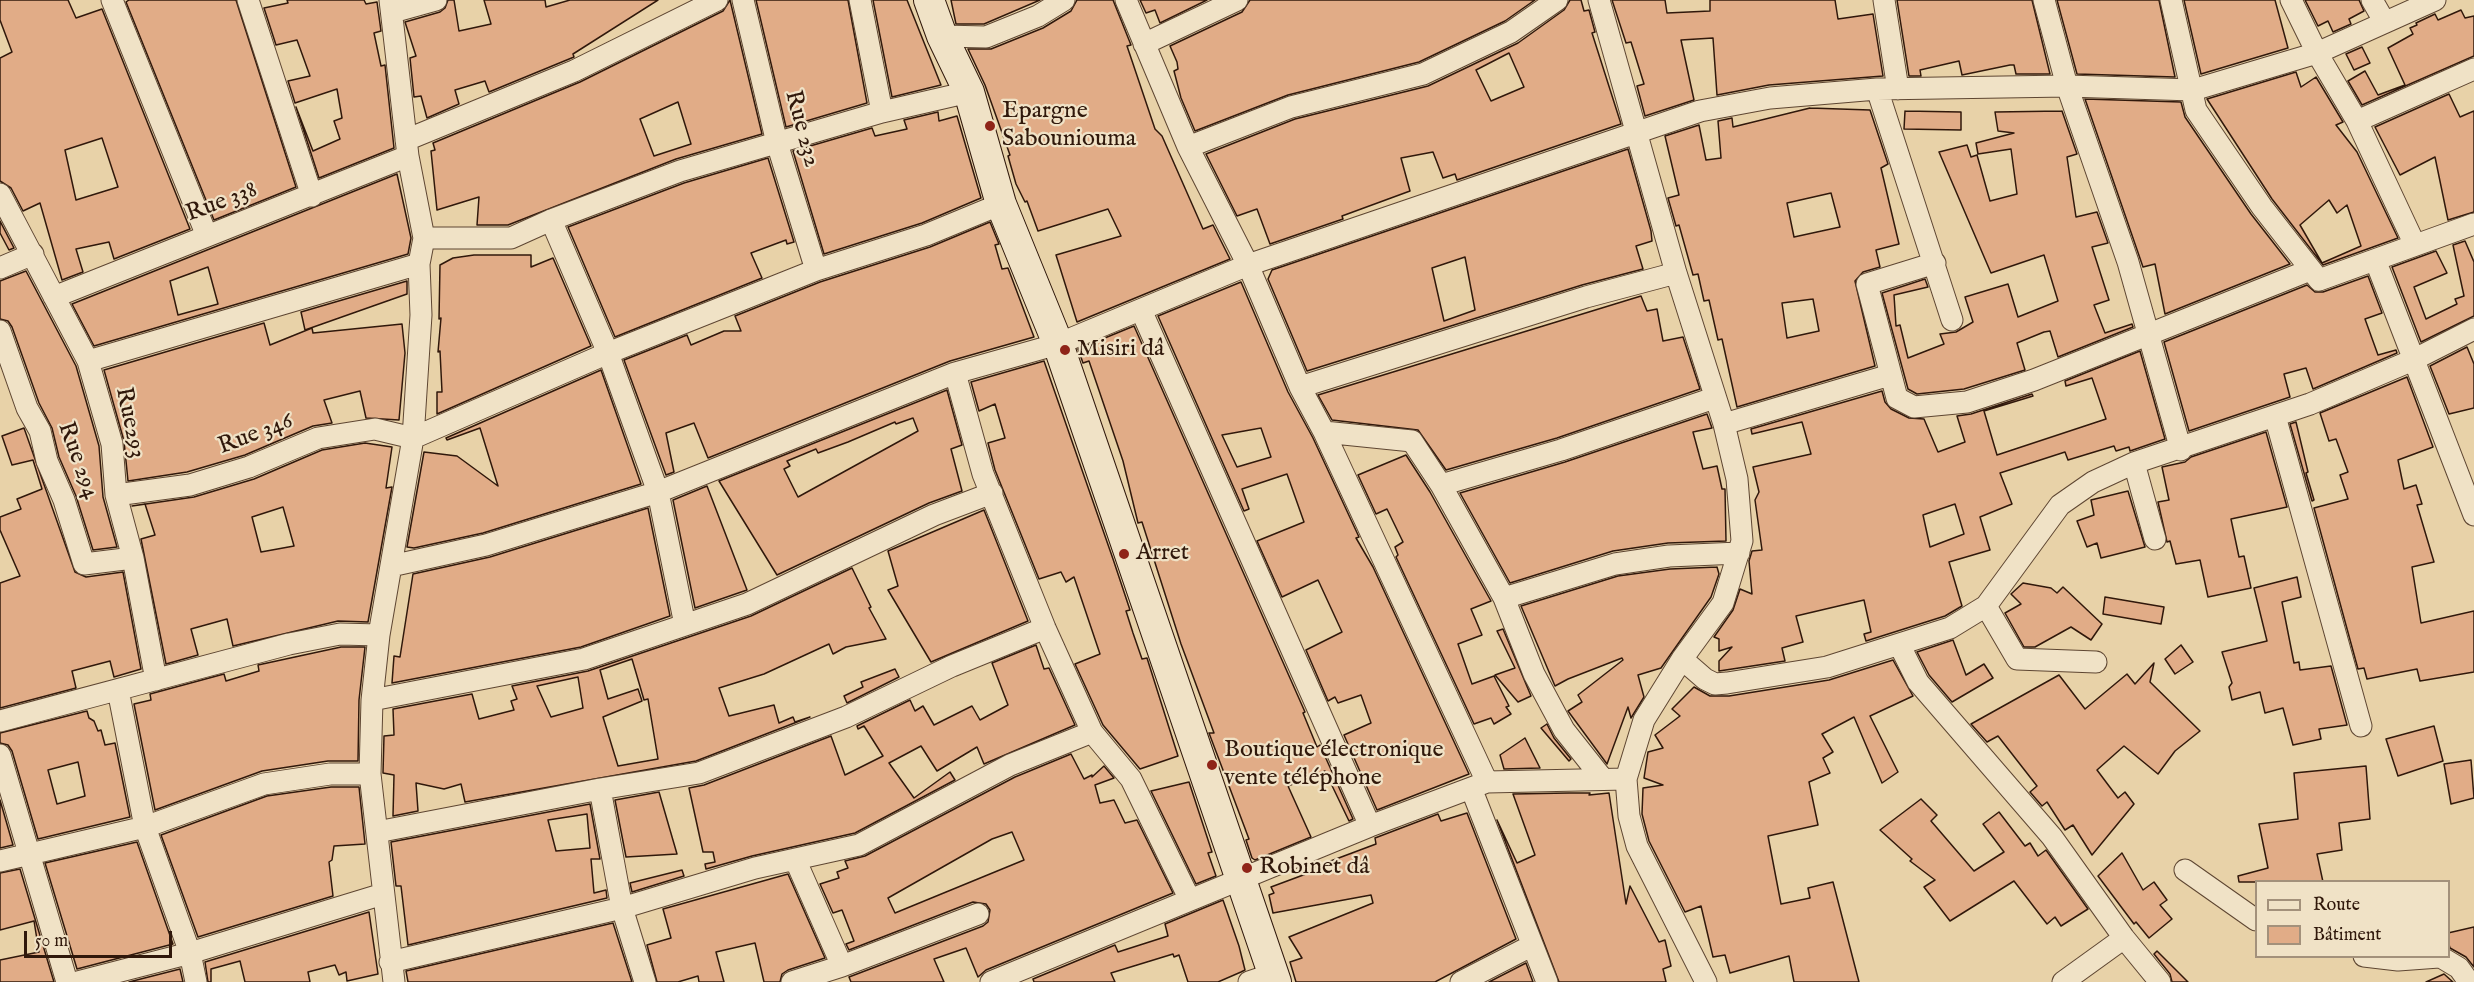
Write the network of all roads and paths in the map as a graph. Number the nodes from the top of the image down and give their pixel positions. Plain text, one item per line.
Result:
1 (112, 0) edge
2 (248, 0) edge
3 (436, 0) edge
4 (717, 0) edge
5 (743, 0) edge
6 (860, 0) edge
7 (929, 0) edge
8 (1064, 0) edge
9 (1126, 0) edge
10 (1237, 0) edge
11 (1557, 0) edge
12 (1599, 0) edge
13 (1884, 0) edge
14 (2044, 0) edge
15 (2171, 0) edge
16 (2291, 0) edge
17 (2372, 0) edge
18 (2435, 0) edge
19 (391, 6) edge
20 (2384, 21) junction
21 (942, 36) junction
22 (1143, 45) junction
23 (2317, 53) junction
24 (2474, 69) edge
25 (2067, 86) junction
26 (1888, 89) junction
27 (2193, 90) junction
28 (969, 92) junction
29 (882, 112) junction
30 (2357, 121) junction
31 (1639, 133) junction
32 (777, 143) junction
33 (1188, 147) junction
34 (407, 148) junction
35 (0, 194) edge
36 (312, 196) junction
37 (1001, 204) junction
38 (551, 220) junction
39 (2474, 224) edge
40 (207, 236) junction
41 (424, 238) junction
42 (2415, 245) junction
43 (33, 254) junction
44 (2376, 262) junction
45 (1935, 263) junction
46 (419, 264) junction
47 (1248, 265) junction
48 (0, 268) edge
49 (816, 270) junction
50 (2310, 270) junction
51 (1676, 273) junction
52 (54, 297) junction
53 (1141, 310) junction
54 (1952, 320) dead end
55 (2474, 329) edge
56 (0, 331) edge
57 (2148, 334) junction
58 (1058, 344) junction
59 (608, 353) junction
60 (2413, 360) junction
61 (88, 361) junction
62 (955, 373) junction
63 (1890, 375) junction
64 (1300, 387) junction
65 (1714, 398) junction
66 (2276, 416) junction
67 (1724, 424) junction
68 (1324, 432) junction
69 (413, 438) junction
70 (2181, 450) junction
71 (2134, 463) junction
72 (1441, 485) junction
73 (658, 492) junction
74 (992, 493) junction
75 (116, 495) junction
76 (2474, 516) edge
77 (2155, 539) dead end
78 (1739, 553) junction
79 (134, 558) junction
80 (391, 566) junction
81 (1504, 598) junction
82 (1986, 606) junction
83 (685, 624) junction
84 (1045, 628) junction
85 (379, 635) junction
86 (1900, 646) junction
87 (1682, 659) junction
88 (2096, 662) dead end
89 (156, 680) junction
90 (118, 690) junction
91 (372, 700) junction
92 (0, 721) edge
93 (2361, 726) dead end
94 (1092, 732) junction
95 (0, 755) edge
96 (370, 774) junction
97 (1602, 778) junction
98 (1626, 779) junction
99 (1479, 785) junction
100 (600, 789) junction
101 (1371, 826) junction
102 (145, 827) junction
103 (377, 832) junction
104 (28, 853) junction
105 (795, 859) junction
106 (0, 861) edge
107 (2185, 870) dead end
108 (1240, 879) junction
109 (383, 894) junction
110 (1190, 900) junction
111 (622, 908) junction
112 (978, 914) dead end
113 (2255, 919) edge
114 (2124, 938) junction
115 (1531, 946) junction
116 (190, 952) junction
117 (2375, 958) edge
118 (2425, 958) edge
119 (2441, 958) edge
120 (842, 966) junction
121 (392, 972) edge
122 (1266, 980) edge
123 (67, 982) edge
124 (78, 982) edge
125 (196, 982) edge
126 (645, 982) edge
127 (792, 982) edge
128 (991, 982) edge
129 (1461, 982) edge
130 (1547, 982) edge
131 (1706, 982) edge
132 (2063, 982) edge
133 (2160, 982) edge
134 (2469, 982) edge

1 - 40 street
2 - 36 street
3 - 19 street
4 - 34 street, Rue 338
5 - 32 street, Rue 232
6 - 29 street
7 - 21 street
8 - 21 street
9 - 22 street
10 - 22 street
11 - 33 street
12 - 31 street
13 - 26 street
14 - 25 street
15 - 27 street
16 - 23 street
17 - 20 street
18 - 20 street
19 - 34 street
20 - 23 street
21 - 28 street
22 - 33 street
23 - 27 street
23 - 30 street
24 - 30 street
25 - 26 street
25 - 27 street
25 - 57 street
26 - 31 street
26 - 45 street
27 - 50 street
28 - 29 street
28 - 37 street
29 - 32 street
30 - 42 street
31 - 47 street
31 - 51 street
32 - 38 street
32 - 49 street, Rue 232
33 - 47 street
34 - 36 street, Rue 338
34 - 41 street
35 - 43 street, Rue293
36 - 40 street, Rue 338
37 - 49 street
37 - 58 street
38 - 41 street
38 - 59 street
39 - 42 street
40 - 52 street, Rue 338
41 - 46 street
42 - 44 street
43 - 48 street
43 - 52 street, Rue293
44 - 50 street
44 - 60 street
45 - 54 street
45 - 63 street
46 - 61 street
46 - 69 street
47 - 53 street
47 - 64 street
49 - 59 street
50 - 57 street
51 - 64 street
51 - 65 street
52 - 61 street, Rue293
53 - 58 street
53 - 101 street
55 - 60 street
56 - 79 street, Rue 294
57 - 63 street
57 - 70 street
58 - 62 street
58 - 108 street
59 - 69 street
59 - 73 street
60 - 66 street
60 - 76 street
61 - 75 street, Rue293
62 - 73 street
62 - 74 street
63 - 67 street
64 - 68 street
65 - 67 street
65 - 72 street
66 - 70 street
66 - 93 street
67 - 78 street
68 - 72 street
68 - 99 street
69 - 75 street, Rue 346
69 - 80 street
70 - 71 street
71 - 77 street
71 - 82 street
72 - 81 street
73 - 80 street
73 - 83 street
74 - 83 street
74 - 84 street
75 - 79 street, Rue293
78 - 81 street
78 - 87 street
79 - 89 street, Rue293
80 - 85 street
81 - 97 street
82 - 86 street
82 - 88 street
83 - 91 street
84 - 94 street
84 - 100 street
85 - 89 street
85 - 91 street
86 - 87 street
86 - 114 street
87 - 98 street
89 - 90 street
90 - 92 street
90 - 102 street
91 - 96 street
94 - 105 street
94 - 110 street
95 - 104 street
96 - 102 street
96 - 103 street
97 - 98 street
97 - 99 street
98 - 131 street
99 - 101 street
99 - 115 street
100 - 103 street
100 - 111 street
101 - 108 street
102 - 104 street
102 - 116 street
103 - 109 street
104 - 106 street
104 - 123 street
105 - 111 street
105 - 120 street
107 - 113 street
108 - 110 street
108 - 122 street
109 - 116 street
109 - 121 street
110 - 128 street
111 - 121 street
111 - 126 street
112 - 120 street
114 - 132 street
114 - 133 street
115 - 129 street
115 - 130 street
116 - 124 street
116 - 125 street
117 - 118 street
119 - 134 street
120 - 127 street

